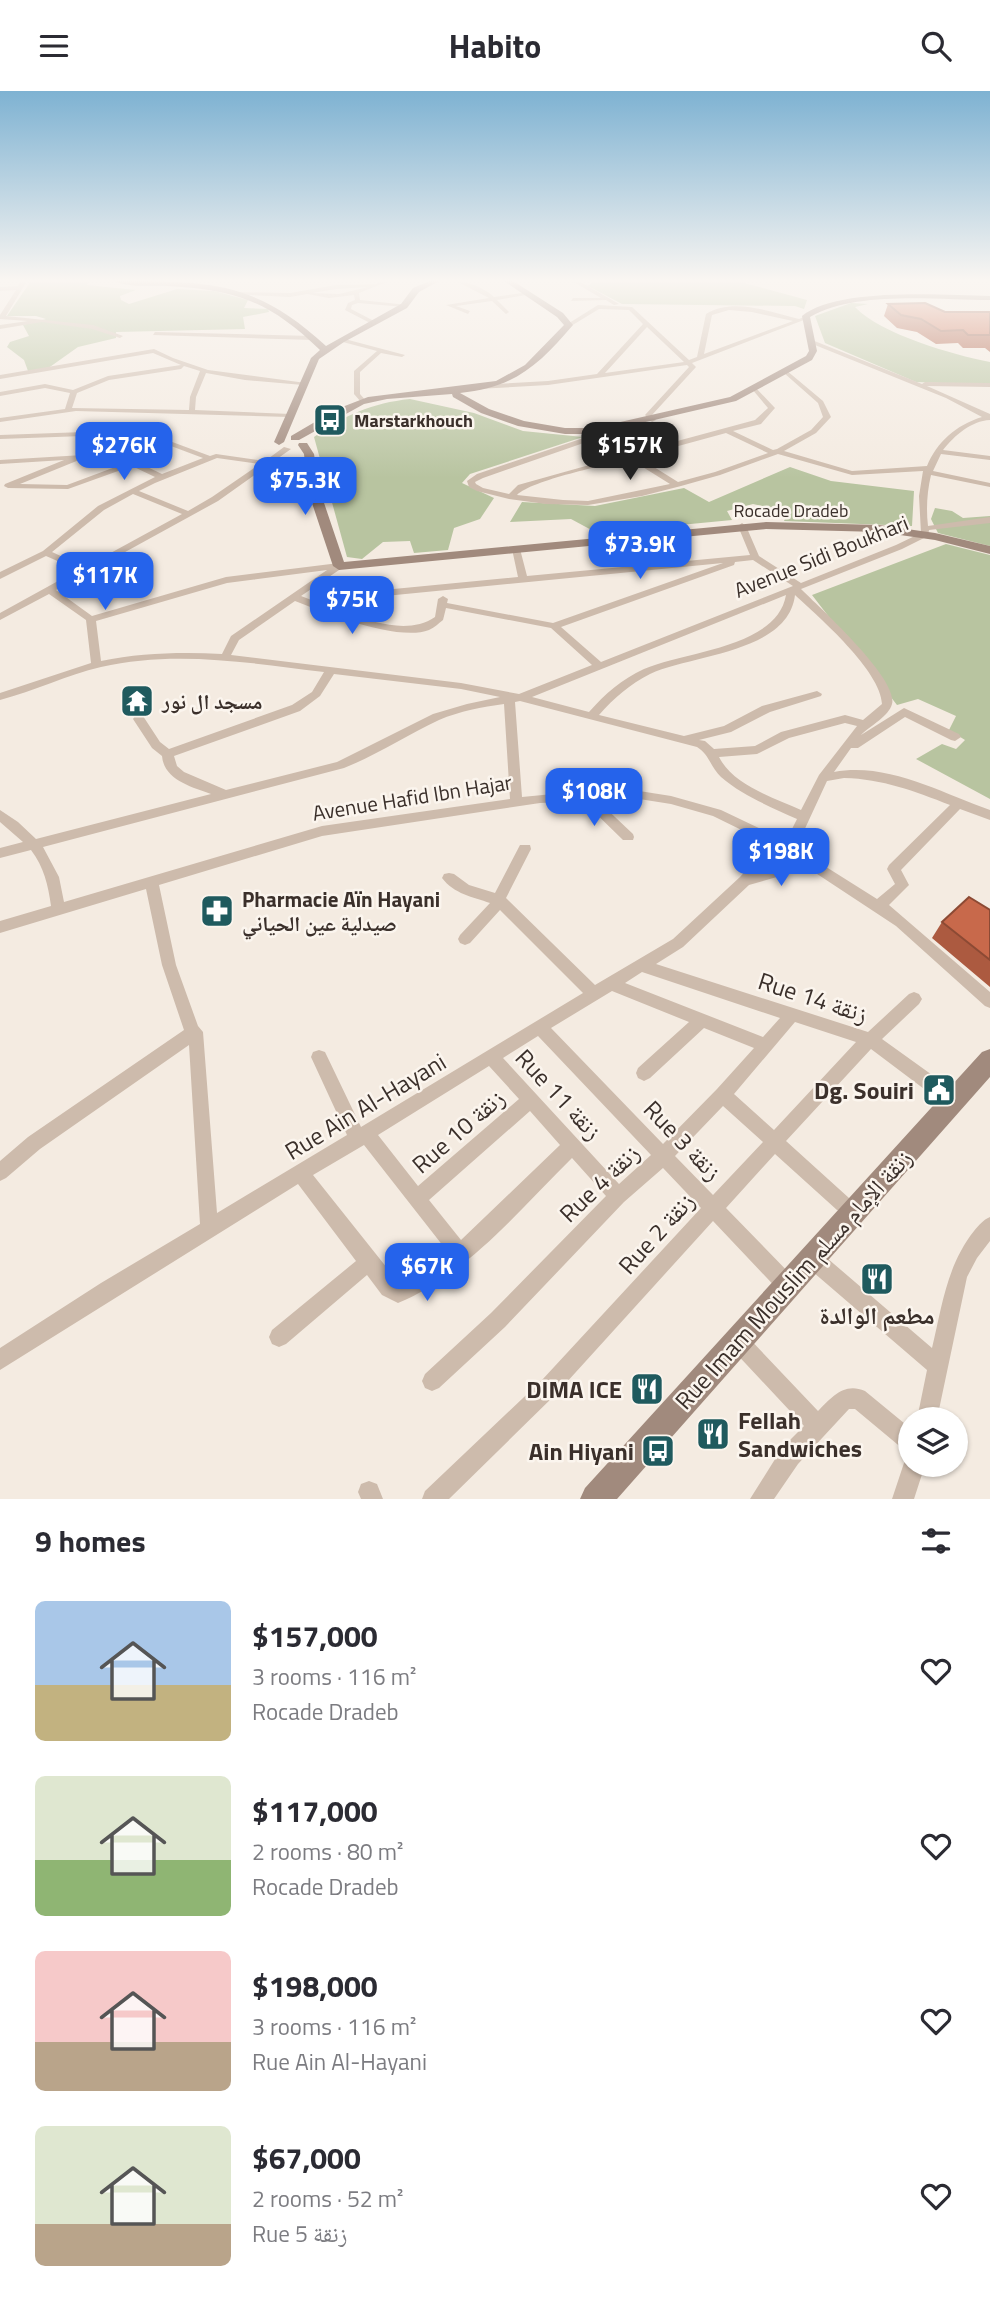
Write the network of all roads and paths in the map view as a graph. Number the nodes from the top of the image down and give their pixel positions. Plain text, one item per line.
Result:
1 (321, 347) edge
2 (330, 347) edge
3 (365, 347) edge
4 (546, 347) edge
5 (626, 347) edge
6 (671, 347) edge
7 (703, 347) edge
8 (731, 347) edge
9 (812, 347) edge
10 (824, 347) edge
11 (325, 350) junction
12 (381, 351) junction
13 (402, 355) dead end
14 (700, 359) junction
15 (689, 363) junction
16 (186, 366) junction
17 (204, 370) junction
18 (786, 372) junction
19 (600, 376) junction
20 (0, 377) edge
21 (303, 383) junction
22 (506, 384) junction
23 (918, 384) junction
24 (974, 384) junction
25 (990, 385) edge
26 (755, 389) junction
27 (990, 391) edge
28 (74, 392) junction
29 (448, 393) junction
30 (0, 394) edge
31 (363, 401) junction
32 (68, 409) junction
33 (192, 410) junction
34 (289, 415) junction
35 (989, 417) edge
36 (0, 420) edge
37 (652, 420) junction
38 (619, 428) junction
39 (729, 432) junction
40 (600, 436) junction
41 (0, 437) edge
42 (292, 443) junction
43 (937, 451) junction
44 (774, 452) junction
45 (81, 456) junction
46 (209, 457) junction
47 (636, 457) junction
48 (990, 458) edge
49 (0, 462) edge
50 (135, 462) junction
51 (266, 463) junction
52 (926, 470) junction
53 (162, 477) junction
54 (677, 485) junction
55 (990, 485) edge
56 (131, 491) junction
57 (512, 496) junction
58 (189, 514) junction
59 (990, 520) edge
60 (742, 526) junction
61 (928, 531) junction
62 (516, 549) junction
63 (990, 550) edge
64 (46, 553) junction
65 (755, 557) junction
66 (736, 561) junction
67 (696, 562) junction
68 (339, 566) junction
69 (85, 570) junction
70 (709, 573) junction
71 (0, 576) edge
72 (523, 581) junction
73 (795, 588) junction
74 (440, 589) junction
75 (49, 590) junction
76 (294, 597) junction
77 (444, 605) junction
78 (340, 615) junction
79 (0, 617) edge
80 (91, 619) junction
81 (554, 626) junction
82 (225, 657) junction
83 (96, 665) junction
84 (598, 665) junction
85 (331, 670) junction
86 (817, 694) dead end
87 (0, 697) edge
88 (515, 699) junction
89 (591, 717) junction
90 (139, 719) dead end
91 (865, 724) junction
92 (955, 737) dead end
93 (685, 739) junction
94 (713, 753) junction
95 (842, 753) junction
96 (168, 754) junction
97 (823, 778) junction
98 (224, 794) junction
99 (584, 795) junction
100 (516, 802) junction
101 (958, 804) junction
102 (0, 815) edge
103 (990, 815) edge
104 (802, 816) junction
105 (628, 837) dead end
106 (34, 843) junction
107 (784, 846) junction
108 (525, 849) dead end
109 (0, 853) edge
110 (808, 863) junction
111 (449, 878) dead end
112 (151, 881) junction
113 (745, 881) junction
114 (499, 900) junction
115 (882, 908) junction
116 (58, 909) junction
117 (0, 927) edge
118 (465, 939) dead end
119 (642, 966) junction
120 (611, 984) junction
121 (594, 994) junction
122 (914, 999) dead end
123 (990, 1002) edge
124 (793, 1014) junction
125 (702, 1020) junction
126 (540, 1027) junction
127 (195, 1033) junction
128 (871, 1040) junction
129 (767, 1046) junction
130 (319, 1056) dead end
131 (492, 1058) junction
132 (990, 1060) edge
133 (643, 1073) dead end
134 (723, 1095) junction
135 (531, 1099) junction
136 (954, 1101) junction
137 (363, 1137) junction
138 (773, 1142) junction
139 (573, 1145) junction
140 (664, 1155) junction
141 (0, 1172) edge
142 (300, 1173) junction
143 (618, 1196) junction
144 (417, 1199) junction
145 (843, 1204) dead end
146 (714, 1208) junction
147 (990, 1227) edge
148 (209, 1229) junction
149 (459, 1252) junction
150 (813, 1259) junction
151 (369, 1262) junction
152 (789, 1287) junction
153 (279, 1336) dead end
154 (739, 1342) junction
155 (0, 1360) edge
156 (938, 1366) junction
157 (432, 1381) dead end
158 (929, 1407) edge
159 (818, 1426) junction
160 (898, 1432) edge
161 (910, 1477) edge
162 (433, 1499) edge
163 (596, 1499) edge
164 (761, 1499) edge
165 (903, 1499) edge

1 - 11 street
2 - 11 street
3 - 12 street
4 - 22 street
5 - 19 street
6 - 15 street
7 - 14 street
8 - 14 street
9 - 18 street
10 - 23 street
11 - 21 street
12 - 13 street
12 - 31 street
14 - 15 street
15 - 19 street
15 - 37 street
16 - 17 street
16 - 20 street
16 - 28 street
17 - 21 street
17 - 33 street
18 - 26 street
18 - 44 street
19 - 22 street
21 - 34 street
22 - 29 street
23 - 24 street
23 - 35 street
24 - 25 street
24 - 27 street
26 - 37 street
26 - 39 street
28 - 30 street
28 - 32 street
29 - 31 street
29 - 38 street
31 - 42 street
32 - 33 street
32 - 36 street
33 - 34 street
34 - 42 street
35 - 43 street
37 - 38 street
38 - 40 street
39 - 44 street
39 - 47 street
40 - 47 street
40 - 57 street
41 - 46 street
42 - 51 street
42 - 68 street
43 - 48 street
43 - 52 street
44 - 52 street
44 - 54 street
45 - 49 street
45 - 50 street
45 - 50 street
46 - 51 street
46 - 53 street
47 - 54 street
47 - 57 street
50 - 53 street
51 - 58 street
52 - 55 street
52 - 61 street
53 - 56 street
54 - 57 street
56 - 58 street
56 - 64 street
58 - 69 street
59 - 61 street, Avenue Sidi Boukhari
60 - 61 street, Rocade Dradeb
60 - 62 street, Rocade Dradeb
60 - 65 street
61 - 63 street, Rocade Dradeb
61 - 73 street, Avenue Sidi Boukhari
62 - 68 street, Rocade Dradeb
62 - 72 street
64 - 69 street
64 - 71 street
65 - 66 street
65 - 73 street
66 - 67 street
66 - 70 street
67 - 70 street
67 - 72 street
68 - 76 street, Rocade Dradeb
68 - 80 street, Rocade Dradeb
69 - 75 street
70 - 81 street
72 - 74 street
73 - 84 street, Avenue Sidi Boukhari
73 - 89 street
73 - 91 street
74 - 77 street
74 - 78 street
75 - 79 street
75 - 80 street
76 - 78 street
76 - 82 street, Rocade Dradeb
77 - 78 street
77 - 81 street
80 - 83 street
81 - 84 street
82 - 83 street
82 - 85 street
83 - 87 street
84 - 88 street, Avenue Sidi Boukhari
85 - 88 street
85 - 96 street
86 - 93 street
88 - 89 street
88 - 98 street
88 - 100 street
89 - 93 street
90 - 96 street
91 - 94 street
91 - 95 street
92 - 95 street
93 - 94 street
94 - 104 street
95 - 97 street
96 - 98 street
97 - 101 street
97 - 104 street
98 - 106 street
99 - 100 street, Avenue Hafid Ibn Hajar
99 - 105 street
99 - 107 street, Avenue Hafid Ibn Hajar
100 - 112 street, Avenue Hafid Ibn Hajar
101 - 103 street
101 - 115 street
102 - 106 street
104 - 107 street
106 - 109 street
106 - 116 street
107 - 110 street, Avenue Hafid Ibn Hajar
107 - 113 street, Rue Ain Al-Hayani
108 - 114 street
110 - 113 street, Rue Ain Al-Hayani
110 - 115 street, Avenue Hafid Ibn Hajar
111 - 114 street
112 - 116 street, Avenue Hafid Ibn Hajar
112 - 127 street
113 - 119 street, Rue Ain Al-Hayani
114 - 118 street
114 - 121 street
115 - 123 street, Avenue Hafid Ibn Hajar
116 - 117 street, Avenue Hafid Ibn Hajar
119 - 120 street, Rue Ain Al-Hayani
119 - 124 street, Rue 14 زنقة
120 - 121 street, Rue Ain Al-Hayani
120 - 125 street
121 - 126 street, Rue Ain Al-Hayani
122 - 128 street, Rue 2 زنقة
124 - 128 street, Rue 14 زنقة
124 - 129 street, Rue 4 زنقة
125 - 129 street
125 - 133 street
126 - 131 street, Rue Ain Al-Hayani
126 - 140 street, Rue 3 زنقة
127 - 141 street
127 - 148 street
128 - 136 street, Rue 14 زنقة
128 - 138 street, Rue 2 زنقة
129 - 134 street, Rue 4 زنقة
130 - 137 street
131 - 135 street, Rue 11 زنقة
131 - 137 street, Rue Ain Al-Hayani
132 - 136 street, Rue Imam Mouslim زنقة الإمام مسلم
134 - 138 street
134 - 140 street, Rue 4 زنقة
135 - 139 street, Rue 11 زنقة
135 - 144 street, Rue 10 زنقة
136 - 150 street, Rue Imam Mouslim زنقة الإمام مسلم
137 - 142 street, Rue Ain Al-Hayani
137 - 144 street
138 - 145 street
138 - 146 street, Rue 2 زنقة
139 - 143 street, Rue 11 زنقة
139 - 149 street
140 - 143 street, Rue 4 زنقة
140 - 146 street, Rue 3 زنقة
142 - 148 street, Rue Ain Al-Hayani
142 - 151 street
143 - 157 street, Rue 4 زنقة
144 - 149 street
146 - 152 street, Rue 3 زنقة
146 - 162 street, Rue 2 زنقة
147 - 156 street
148 - 155 street, Rue Ain Al-Hayani
149 - 151 street
150 - 152 street, Rue Imam Mouslim زنقة الإمام مسلم
150 - 156 street
151 - 153 street
152 - 154 street, Rue Imam Mouslim زنقة الإمام مسلم
154 - 159 street
154 - 163 street, Rue Imam Mouslim زنقة الإمام مسلم
156 - 158 street
159 - 160 street
159 - 164 street
161 - 165 street

